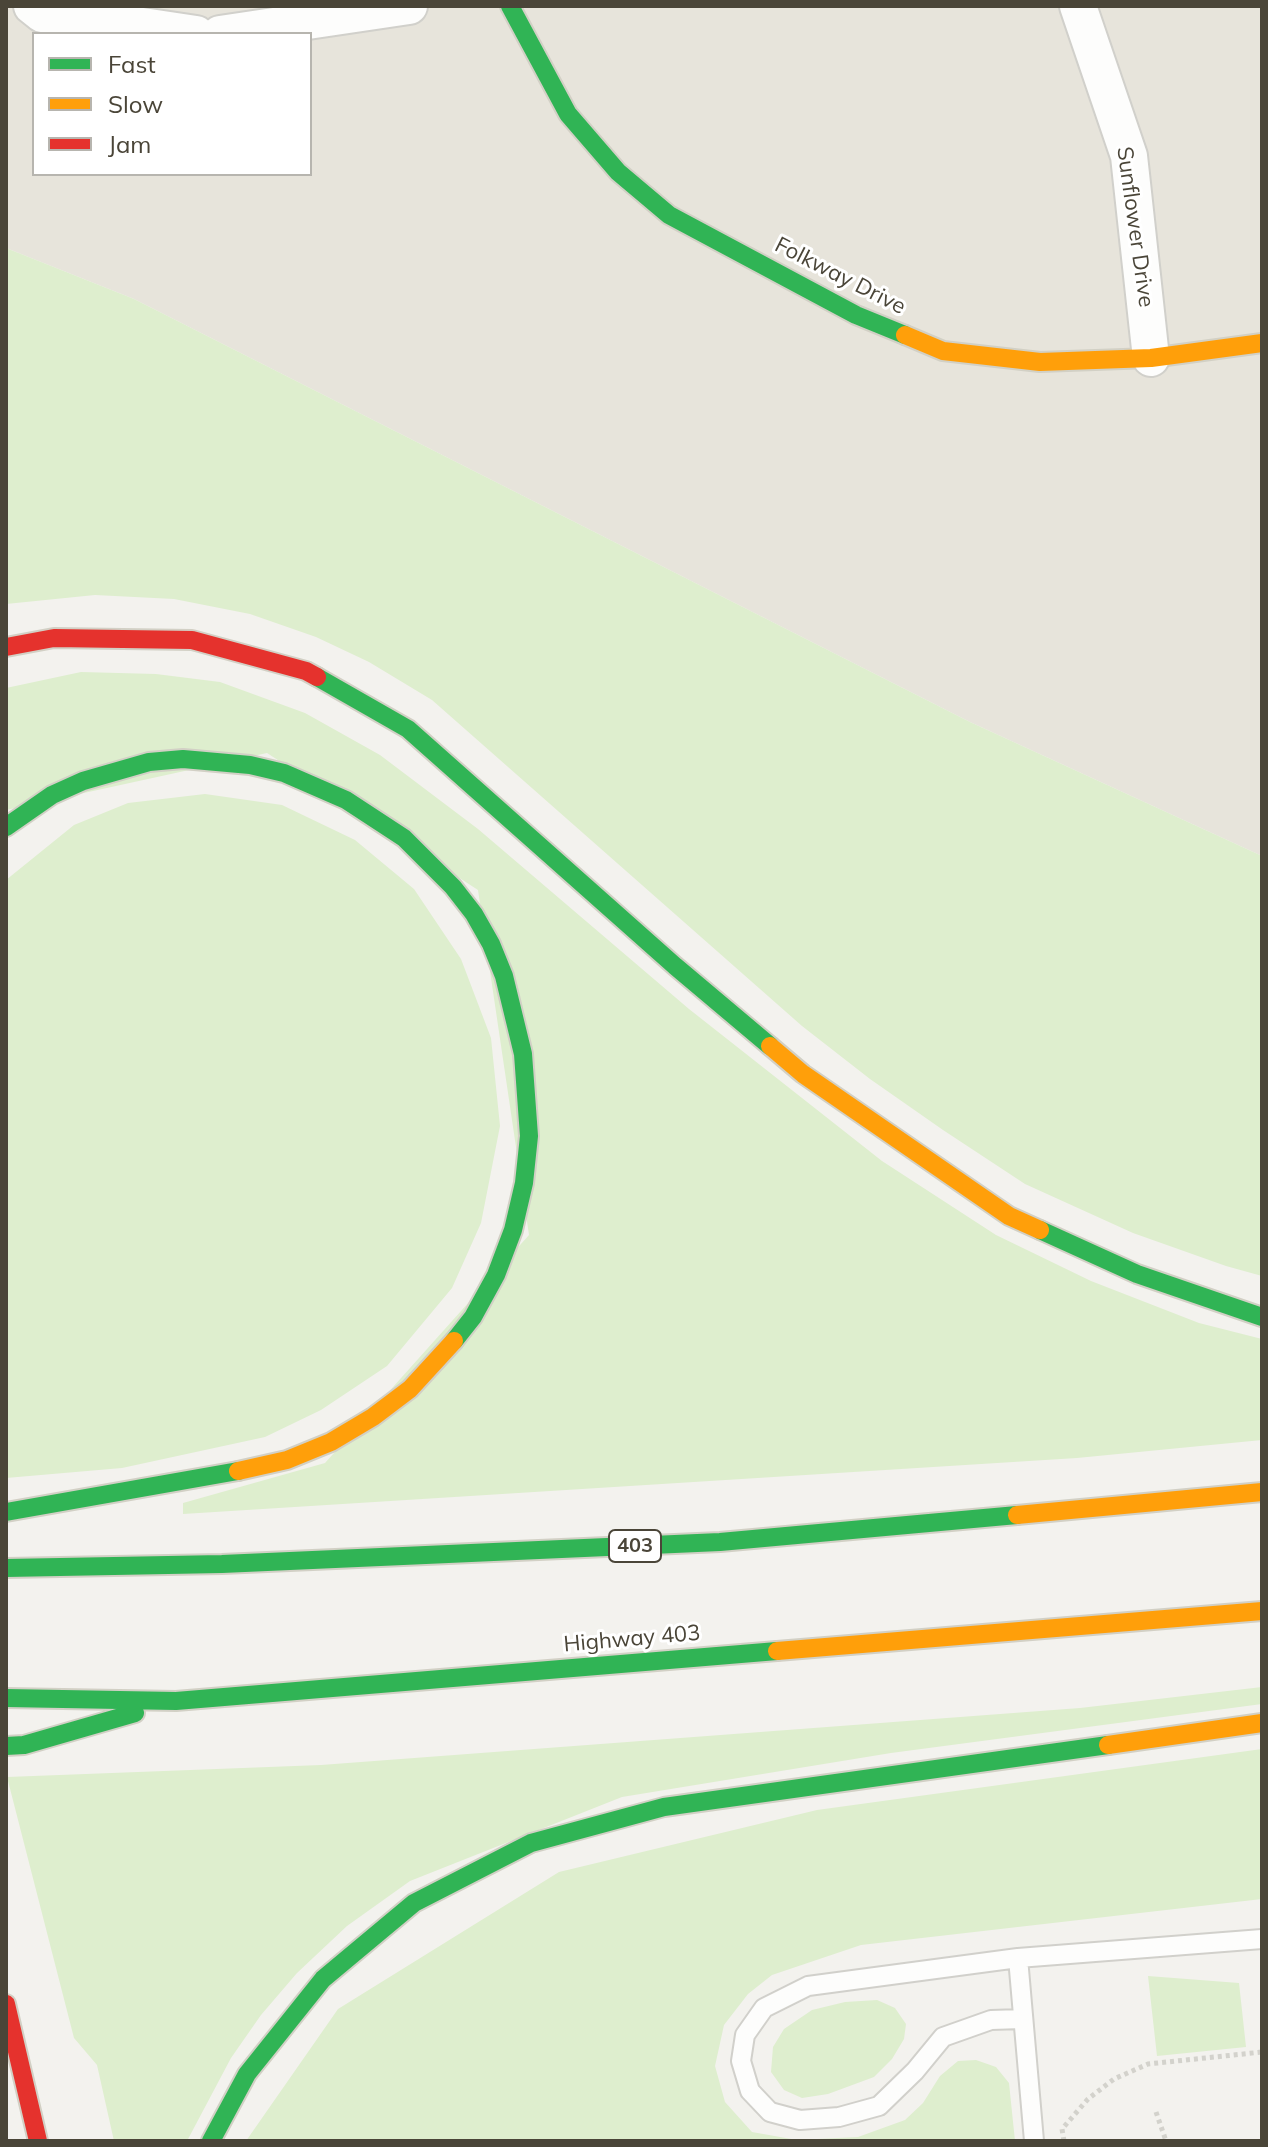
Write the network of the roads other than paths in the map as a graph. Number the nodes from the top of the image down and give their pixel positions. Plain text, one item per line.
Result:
1 (32, 6) edge
2 (409, 6) edge
3 (510, 6) edge
4 (1078, 6) edge
5 (183, 32) edge
6 (234, 32) edge
7 (1262, 343) edge
8 (1151, 358) junction
9 (6, 647) edge
10 (6, 827) edge
11 (1262, 1317) edge
12 (1262, 1492) edge
13 (6, 1512) edge
14 (6, 1568) edge
15 (1262, 1611) edge
16 (6, 1698) edge
17 (176, 1701) junction
18 (1262, 1723) edge
19 (6, 1746) edge
20 (1262, 1939) edge
21 (1018, 1958) junction
22 (6, 2004) edge
23 (1022, 2019) junction
24 (38, 2141) edge
25 (211, 2141) edge
26 (1034, 2141) edge

1 - 5 street
2 - 6 street
3 - 8 main road, Folkway Drive
4 - 8 street, Sunflower Drive
7 - 8 main road, Folkway Drive
9 - 11 main road
10 - 13 main road
12 - 14 main road, 403
15 - 17 main road, Highway 403
16 - 17 main road, Highway 403
17 - 19 main road
18 - 25 main road
20 - 21 lane
21 - 23 lane
21 - 23 lane
22 - 24 main road
23 - 26 lane

